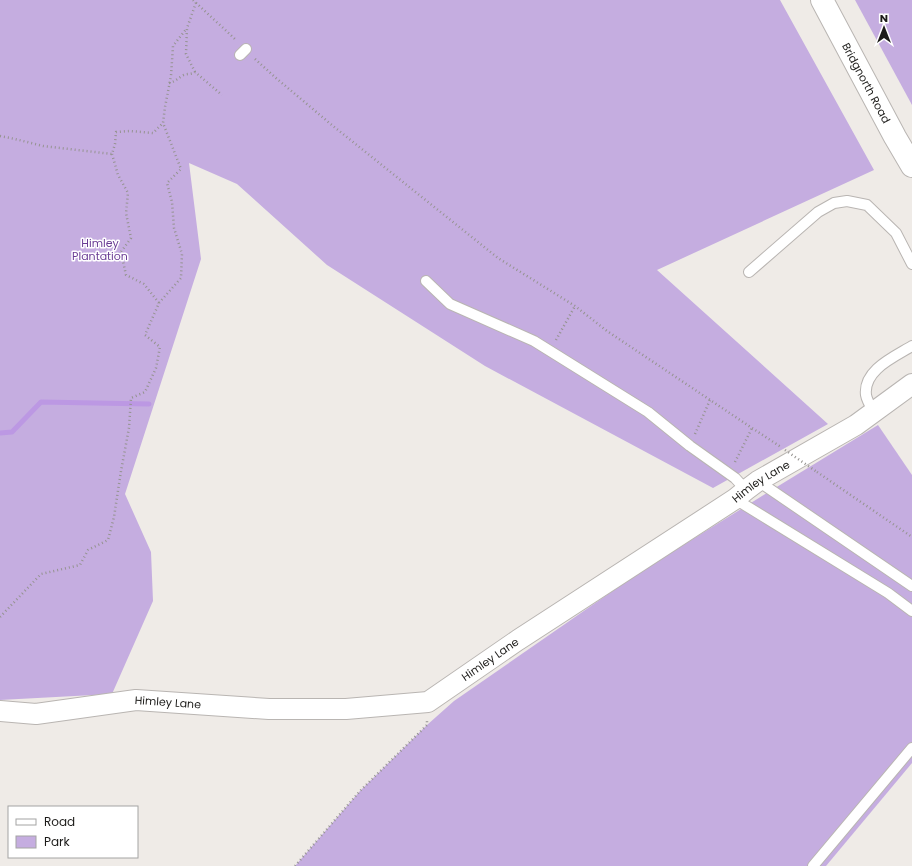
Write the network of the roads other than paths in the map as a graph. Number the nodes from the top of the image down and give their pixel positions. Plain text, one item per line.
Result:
1 (822, 0) edge
2 (912, 166) edge
3 (912, 264) edge
4 (749, 272) dead end
5 (426, 281) dead end
6 (912, 346) edge
7 (912, 384) edge
8 (874, 412) junction
9 (747, 490) junction
10 (912, 586) edge
11 (912, 611) edge
12 (0, 711) edge
13 (912, 748) edge
14 (814, 866) edge

1 - 2 main road, Bridgnorth Road
3 - 4 lane
5 - 9 lane
6 - 8 lane
7 - 8 street, Himley Lane
8 - 9 street, Himley Lane
9 - 10 lane
9 - 11 lane
9 - 12 street, Himley Lane
13 - 14 lane

